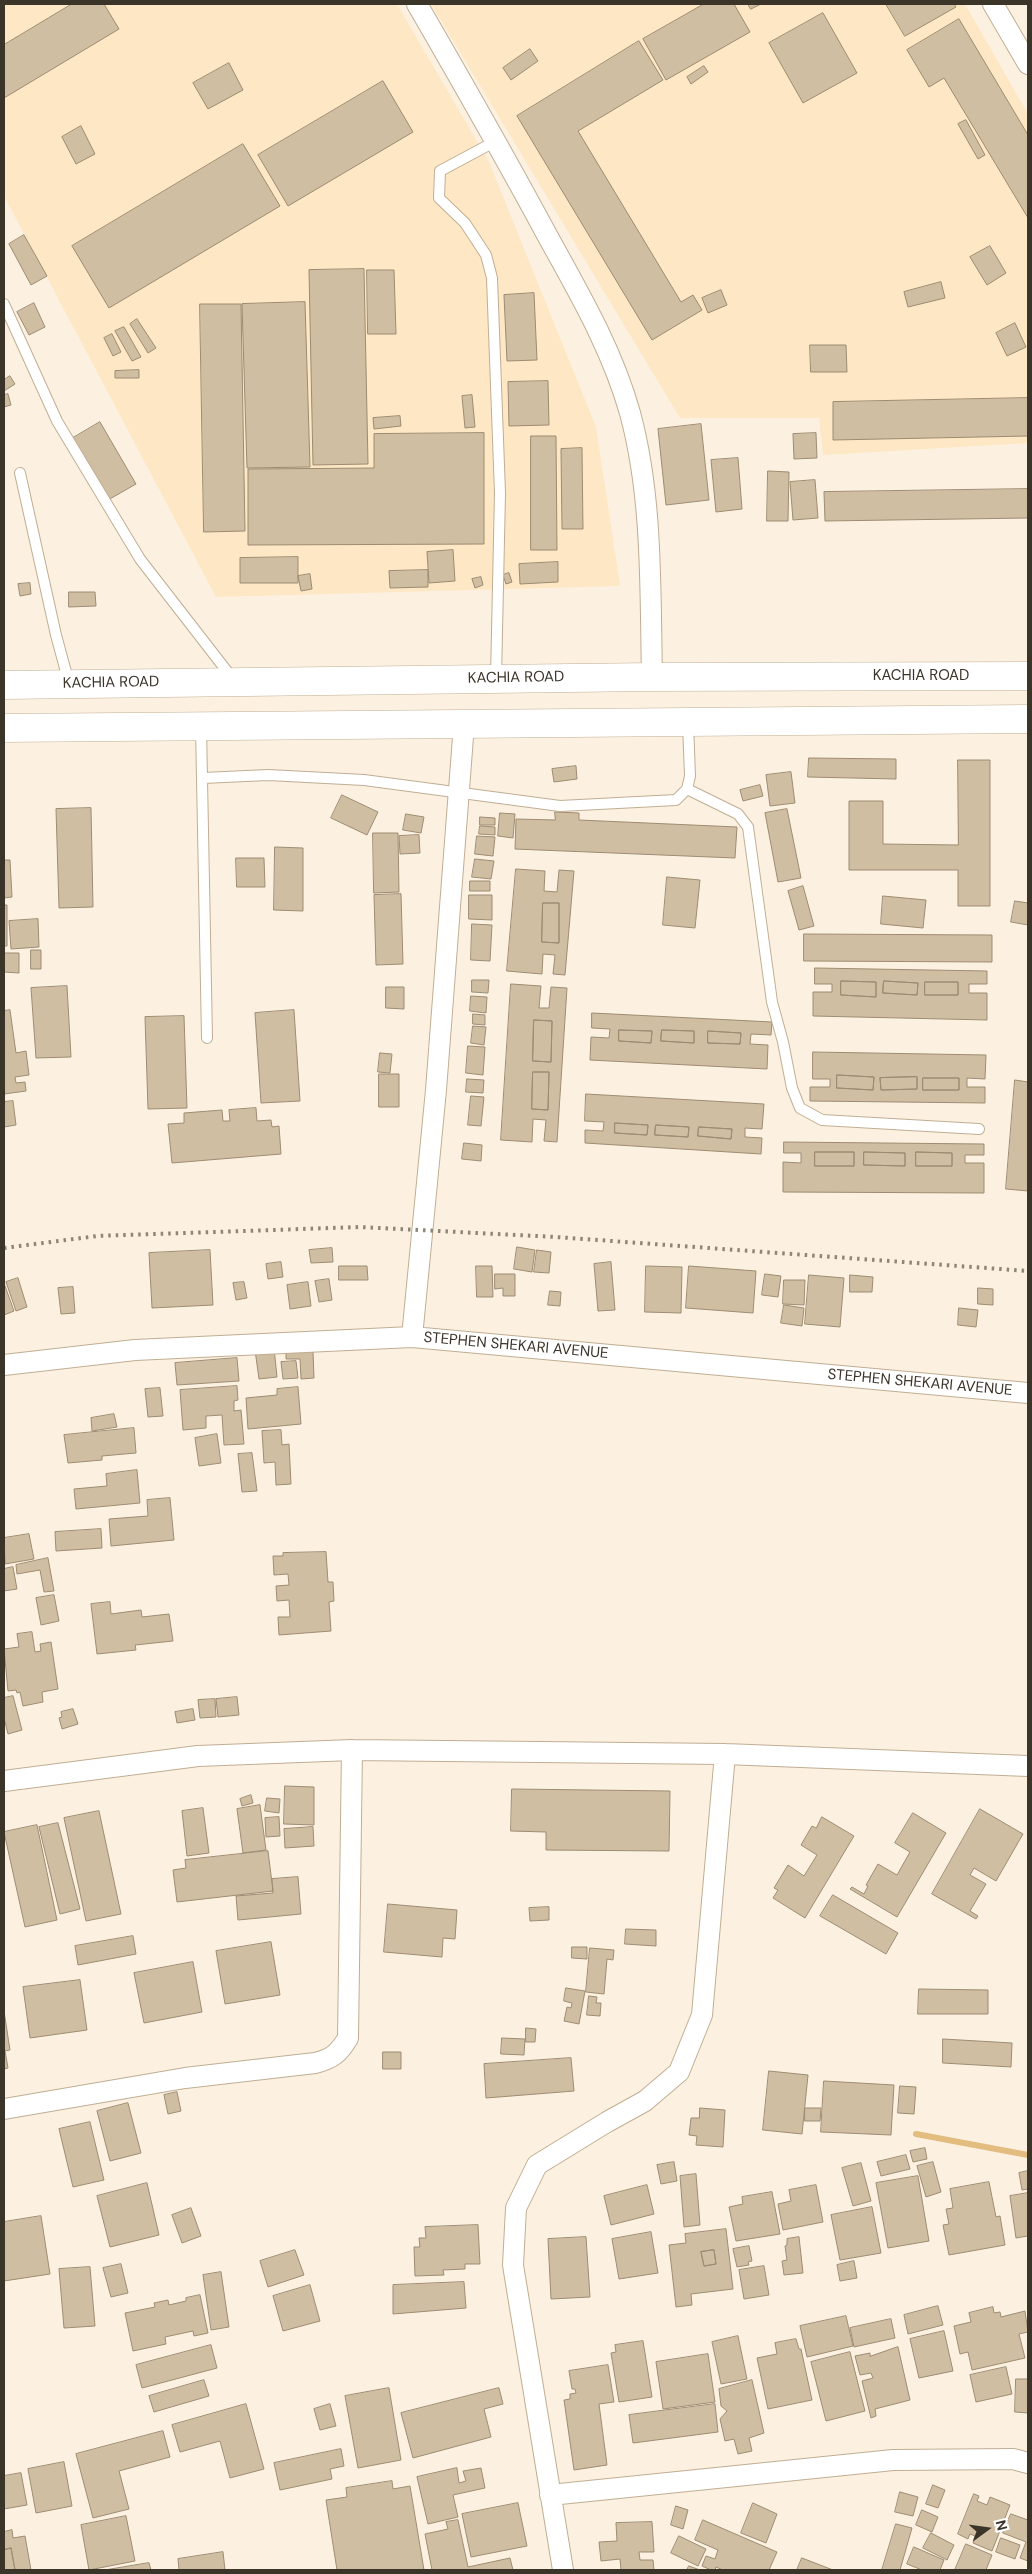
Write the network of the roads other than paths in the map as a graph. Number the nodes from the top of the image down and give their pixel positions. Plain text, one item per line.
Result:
1 (417, 4) edge
2 (993, 4) edge
3 (1028, 64) edge
4 (496, 141) junction
5 (4, 304) edge
6 (20, 473) dead end
7 (652, 676) junction
8 (1028, 676) edge
9 (496, 678) junction
10 (235, 682) junction
11 (4, 684) edge
12 (70, 684) junction
13 (1028, 719) edge
14 (688, 722) junction
15 (464, 724) junction
16 (201, 726) junction
17 (4, 728) edge
18 (203, 778) junction
19 (687, 788) junction
20 (458, 793) junction
21 (207, 1038) dead end
22 (979, 1129) dead end
23 (412, 1337) junction
24 (4, 1365) edge
25 (1028, 1393) edge
26 (352, 1750) junction
27 (725, 1754) junction
28 (1028, 1766) edge
29 (4, 1780) edge
30 (4, 2109) edge
31 (1028, 2463) edge
32 (550, 2495) junction
33 (563, 2570) edge

1 - 4 street
2 - 3 street
4 - 7 street
4 - 9 lane
5 - 10 lane
6 - 12 lane
7 - 8 main road, KACHIA ROAD
7 - 9 main road, KACHIA ROAD
9 - 10 main road, KACHIA ROAD
10 - 12 main road, KACHIA ROAD
11 - 12 main road, KACHIA ROAD
13 - 14 main road
14 - 15 main road
14 - 19 lane
15 - 16 main road
15 - 20 street
16 - 17 main road
16 - 18 lane
18 - 20 lane
18 - 21 lane
19 - 20 lane
19 - 22 lane
20 - 23 street
23 - 24 street, STEPHEN SHEKARI AVENUE
23 - 25 street, STEPHEN SHEKARI AVENUE
26 - 27 street
26 - 29 street
26 - 30 street
27 - 28 street
27 - 32 street
31 - 32 street
32 - 33 street

